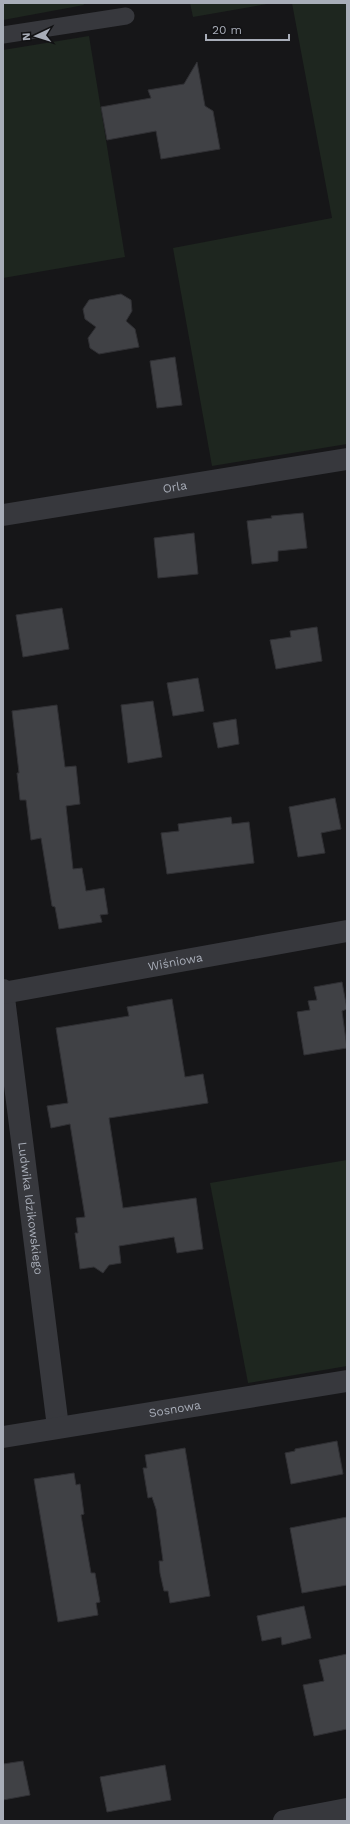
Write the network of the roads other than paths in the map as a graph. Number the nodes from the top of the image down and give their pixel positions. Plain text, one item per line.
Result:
1 (126, 16) dead end
2 (3, 36) edge
3 (347, 459) edge
4 (3, 515) edge
5 (347, 931) edge
6 (3, 990) edge
7 (3, 993) edge
8 (347, 1382) edge
9 (58, 1427) junction
10 (3, 1437) edge
11 (347, 1809) edge
12 (284, 1821) edge

1 - 2 lane
3 - 4 street, Orla
5 - 7 street, Wiśniowa
6 - 7 street, Ludwika Idzikowskiego
7 - 9 street, Ludwika Idzikowskiego
8 - 9 street, Sosnowa
9 - 10 street, Sosnowa
11 - 12 street

